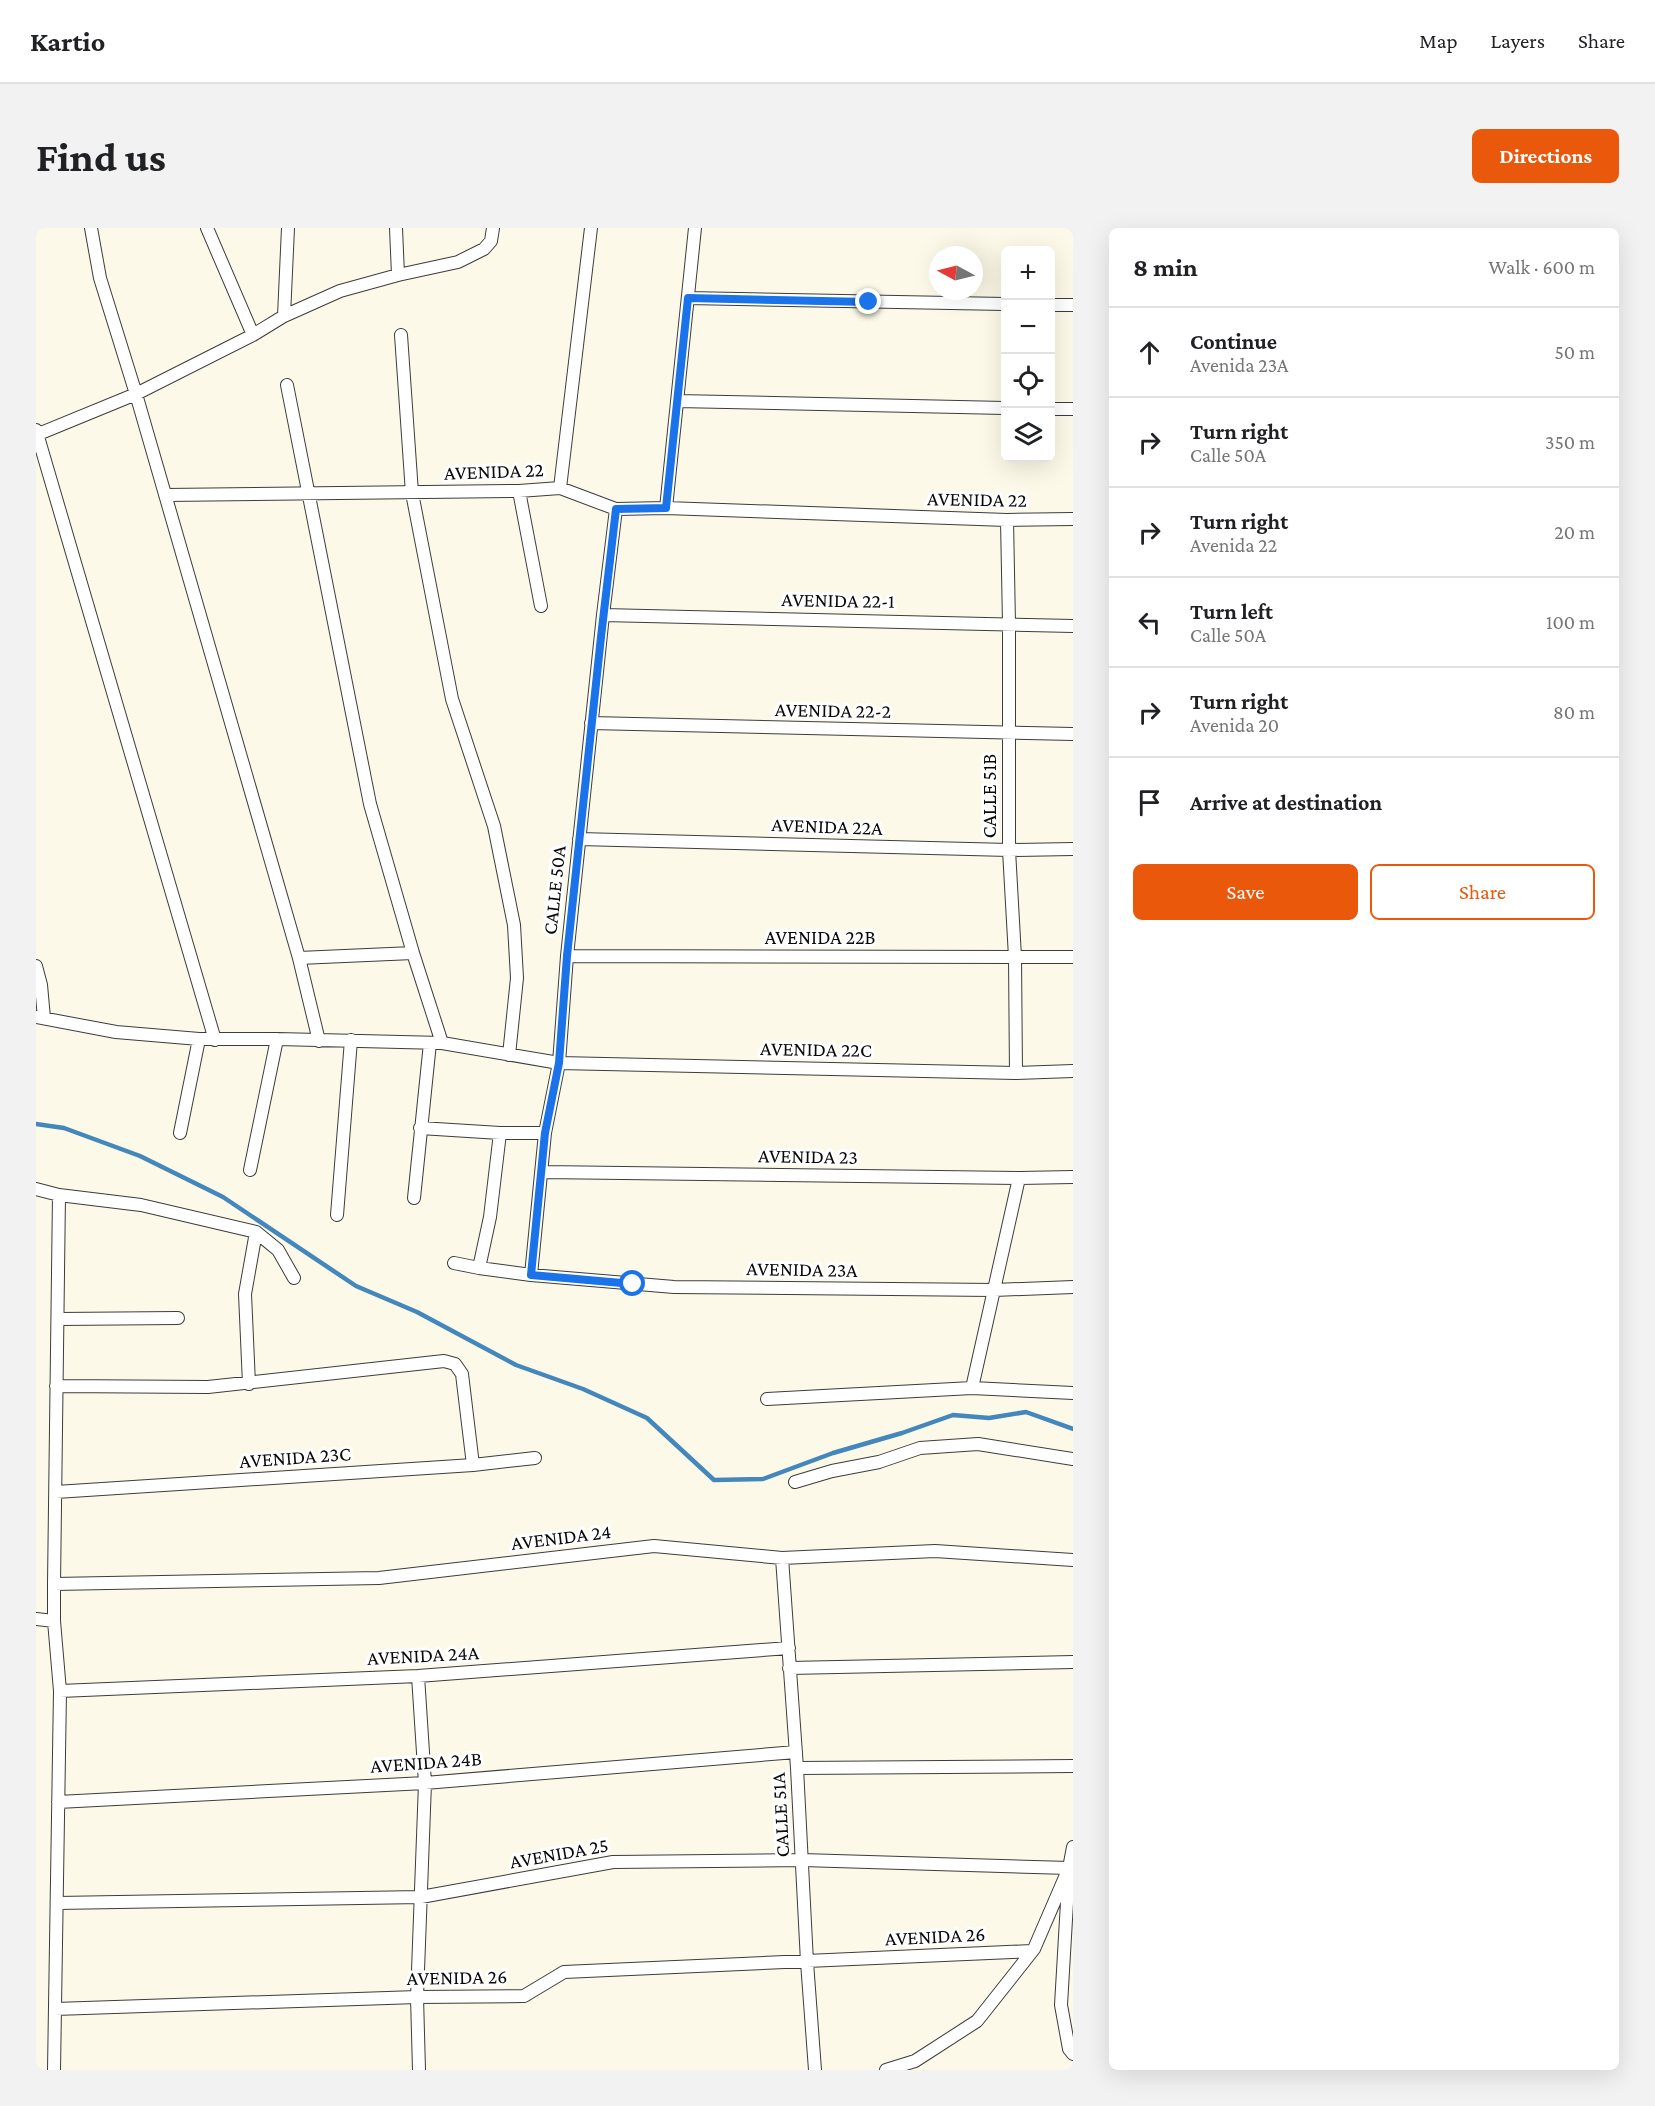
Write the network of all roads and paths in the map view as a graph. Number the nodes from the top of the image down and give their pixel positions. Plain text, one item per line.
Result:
1 (91, 228) edge
2 (207, 228) edge
3 (288, 228) edge
4 (396, 228) edge
5 (493, 228) edge
6 (591, 228) edge
7 (695, 228) edge
8 (398, 275) junction
9 (688, 298) junction
10 (1001, 304) edge
11 (1055, 305) edge
12 (1073, 305) edge
13 (284, 316) junction
14 (253, 335) junction
15 (401, 335) dead end
16 (287, 385) dead end
17 (136, 394) junction
18 (677, 401) junction
19 (1001, 408) edge
20 (1055, 409) edge
21 (1073, 409) edge
22 (36, 433) edge
23 (560, 488) junction
24 (519, 491) junction
25 (412, 493) junction
26 (165, 495) junction
27 (309, 495) junction
28 (666, 508) junction
29 (616, 509) junction
30 (1073, 519) edge
31 (1007, 520) junction
32 (541, 606) dead end
33 (603, 615) junction
34 (1009, 624) junction
35 (1073, 626) edge
36 (591, 723) junction
37 (1008, 734) junction
38 (1073, 734) edge
39 (579, 839) junction
40 (1073, 849) edge
41 (1009, 850) junction
42 (413, 953) junction
43 (567, 956) junction
44 (1015, 957) junction
45 (1073, 957) edge
46 (299, 958) junction
47 (36, 966) edge
48 (40, 1017) edge
49 (277, 1039) junction
50 (200, 1040) junction
51 (214, 1040) junction
52 (351, 1040) junction
53 (319, 1041) junction
54 (436, 1043) junction
55 (509, 1055) junction
56 (559, 1063) junction
57 (1073, 1071) edge
58 (1016, 1073) junction
59 (420, 1128) junction
60 (180, 1133) dead end
61 (500, 1133) junction
62 (545, 1133) junction
63 (250, 1170) dead end
64 (542, 1172) junction
65 (1073, 1177) edge
66 (1019, 1178) junction
67 (36, 1189) edge
68 (59, 1195) junction
69 (414, 1198) dead end
70 (337, 1215) dead end
71 (256, 1232) junction
72 (454, 1263) dead end
73 (479, 1268) junction
74 (531, 1275) junction
75 (294, 1278) dead end
76 (1073, 1287) edge
77 (994, 1290) junction
78 (178, 1318) dead end
79 (58, 1319) junction
80 (249, 1384) junction
81 (56, 1386) junction
82 (972, 1388) junction
83 (1073, 1393) edge
84 (767, 1399) dead end
85 (536, 1458) dead end
86 (1073, 1459) edge
87 (472, 1465) junction
88 (795, 1482) dead end
89 (56, 1492) junction
90 (782, 1558) junction
91 (1073, 1560) edge
92 (54, 1584) junction
93 (36, 1619) edge
94 (54, 1621) junction
95 (789, 1648) junction
96 (1073, 1662) edge
97 (789, 1668) junction
98 (417, 1676) junction
99 (60, 1691) junction
100 (796, 1752) junction
101 (1073, 1766) edge
102 (797, 1768) junction
103 (425, 1783) junction
104 (58, 1802) junction
105 (1073, 1847) edge
106 (802, 1860) junction
107 (1069, 1868) junction
108 (421, 1897) junction
109 (57, 1903) junction
110 (1032, 1951) junction
111 (807, 1962) junction
112 (417, 1996) junction
113 (55, 2009) junction
114 (1073, 2054) edge
115 (54, 2070) edge
116 (419, 2070) edge
117 (815, 2070) edge
118 (886, 2070) edge

1 - 17 street
2 - 14 street
3 - 13 street
4 - 8 street
5 - 8 street
6 - 23 street
7 - 9 street
8 - 13 street
9 - 10 street
9 - 18 street
11 - 12 street
13 - 14 street
14 - 17 street
15 - 25 street
16 - 27 street
17 - 22 street
17 - 26 street
18 - 19 street
18 - 28 street
20 - 21 street
22 - 51 street
23 - 24 street, AVENIDA 22
23 - 29 street, AVENIDA 22
24 - 25 street, AVENIDA 22
24 - 32 street
25 - 27 street, AVENIDA 22
25 - 55 street
26 - 27 street, AVENIDA 22
26 - 46 street
27 - 42 street
28 - 29 street, AVENIDA 22
28 - 31 street, AVENIDA 22
29 - 33 street, CALLE 50A
30 - 31 street, AVENIDA 22
31 - 34 street, CALLE 51B
33 - 34 street, AVENIDA 22-1
33 - 36 street, CALLE 50A
34 - 35 street, AVENIDA 22-1
34 - 37 street, CALLE 51B
36 - 37 street, AVENIDA 22-2
36 - 39 street, CALLE 50A
37 - 38 street, AVENIDA 22-2
37 - 41 street, CALLE 51B
39 - 41 street, AVENIDA 22A
39 - 43 street, CALLE 50A
40 - 41 street, AVENIDA 22A
41 - 44 street, CALLE 51B
42 - 46 street
42 - 54 street
43 - 44 street, AVENIDA 22B
43 - 56 street, CALLE 50A
44 - 45 street, AVENIDA 22B
44 - 58 street, CALLE 51B
46 - 53 street
47 - 48 street
48 - 50 street, AVENIDA 22C
49 - 51 street, AVENIDA 22C
49 - 53 street, AVENIDA 22C
49 - 63 street
50 - 51 street, AVENIDA 22C
50 - 60 street
52 - 53 street, AVENIDA 22C
52 - 54 street, AVENIDA 22C
52 - 70 street
54 - 55 street, AVENIDA 22C
54 - 59 street
55 - 56 street, AVENIDA 22C
56 - 58 street, AVENIDA 22C
56 - 62 street, CALLE 50A
57 - 58 street, AVENIDA 22C
59 - 61 street
59 - 69 street
61 - 62 street
61 - 73 street
62 - 64 street, CALLE 50A
64 - 66 street, AVENIDA 23
64 - 74 street, CALLE 50A
65 - 66 street, AVENIDA 23
66 - 77 street
67 - 68 street
68 - 71 street
68 - 79 street
71 - 75 street
71 - 80 street
72 - 73 street, AVENIDA 23A
73 - 74 street, AVENIDA 23A
74 - 77 street, AVENIDA 23A
76 - 77 street, AVENIDA 23A
77 - 82 street
78 - 79 street
79 - 81 street
80 - 81 street
80 - 87 street
81 - 89 street
82 - 83 street
82 - 84 street
85 - 87 street, AVENIDA 23C
86 - 88 street
87 - 89 street, AVENIDA 23C
89 - 92 street
90 - 91 street, AVENIDA 24
90 - 92 street, AVENIDA 24
90 - 95 street, CALLE 51A
92 - 94 street
93 - 94 street
94 - 99 street
95 - 97 street, CALLE 51A
95 - 98 street, AVENIDA 24A
96 - 97 street
97 - 100 street, CALLE 51A
98 - 99 street, AVENIDA 24A
98 - 103 street
99 - 104 street
100 - 102 street, CALLE 51A
100 - 103 street, AVENIDA 24B
101 - 102 street
102 - 106 street, CALLE 51A
103 - 104 street, AVENIDA 24B
103 - 108 street
104 - 109 street
105 - 107 street
106 - 107 street, AVENIDA 25
106 - 108 street, AVENIDA 25
106 - 111 street, CALLE 51A
107 - 110 street
107 - 114 street
108 - 109 street, AVENIDA 25
108 - 112 street
109 - 113 street
110 - 111 street, AVENIDA 26
110 - 118 street
111 - 112 street, AVENIDA 26
111 - 117 street, CALLE 51A
112 - 113 street, AVENIDA 26
112 - 116 street
113 - 115 street

